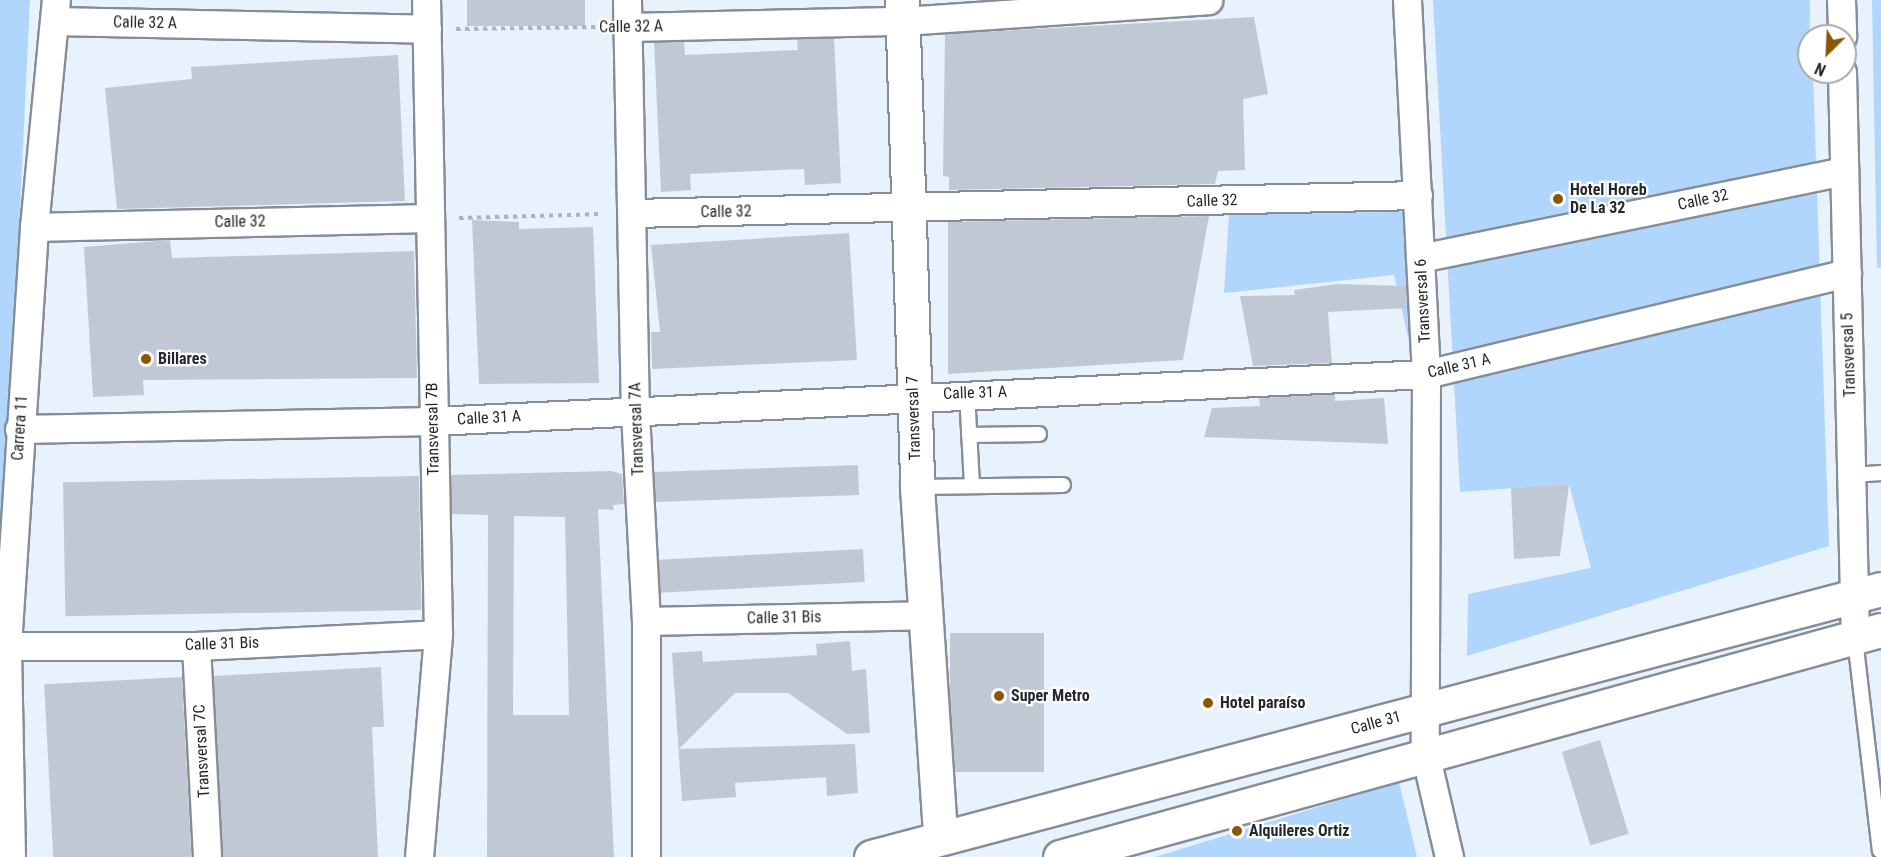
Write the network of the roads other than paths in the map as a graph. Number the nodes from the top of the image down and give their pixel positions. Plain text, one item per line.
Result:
1 (426, 0) edge
2 (627, 0) edge
3 (1208, 0) edge
4 (1407, 0) edge
5 (1841, 0) edge
6 (902, 10) edge
7 (55, 11) edge
8 (1842, 24) edge
9 (629, 27) junction
10 (427, 29) junction
11 (1842, 84) edge
12 (1844, 171) junction
13 (1418, 195) junction
14 (907, 210) junction
15 (632, 213) junction
16 (429, 218) junction
17 (34, 227) junction
18 (1420, 258) junction
19 (1846, 273) junction
20 (1426, 374) junction
21 (967, 393) junction
22 (912, 396) junction
23 (635, 412) junction
24 (433, 421) junction
25 (19, 429) junction
26 (1039, 434) dead end
27 (969, 435) junction
28 (1881, 473) edge
29 (1852, 475) junction
30 (1064, 485) dead end
31 (972, 486) junction
32 (916, 487) junction
33 (1867, 592) edge
34 (923, 615) junction
35 (646, 621) junction
36 (438, 634) junction
37 (1868, 634) edge
38 (7, 646) junction
39 (196, 646) junction
40 (1426, 710) junction
41 (1425, 753) junction
42 (928, 846) edge
43 (1880, 850) edge
44 (11, 857) edge
45 (207, 857) edge
46 (418, 857) edge
47 (646, 857) edge
48 (871, 857) edge
49 (1060, 857) edge
50 (1449, 857) edge

1 - 10 street, Transversal 7B
2 - 9 street, Transversal 7A
3 - 6 street, Calle 32 A
4 - 13 street, Transversal 6
5 - 8 street
6 - 9 street, Calle 32 A
6 - 14 main road, Transversal 7
7 - 10 street, Calle 32 A
7 - 17 street, Carrera 11
9 - 15 street, Transversal 7A
10 - 16 street, Transversal 7B
11 - 12 street, Transversal 5
12 - 18 street, Calle 32
12 - 19 street, Transversal 5
13 - 14 street, Calle 32
13 - 18 street, Transversal 6
14 - 15 street, Calle 32
14 - 22 main road, Transversal 7
15 - 23 street, Transversal 7A
16 - 17 street, Calle 32
16 - 24 street, Transversal 7B
17 - 25 street, Carrera 11
18 - 20 street, Transversal 6
19 - 20 street, Calle 31 A
19 - 29 street, Transversal 5
20 - 21 street, Calle 31 A
20 - 40 street, Transversal 6
21 - 22 street, Calle 31 A
21 - 27 lane
22 - 23 street, Calle 31 A
22 - 32 main road, Transversal 7
23 - 24 street, Calle 31 A
23 - 35 street, Transversal 7A
24 - 25 street, Calle 31 A
24 - 36 street, Transversal 7B
25 - 38 street, Carrera 11
26 - 27 lane
27 - 31 lane
28 - 29 lane
29 - 33 street, Transversal 5
30 - 31 lane
31 - 32 lane
32 - 34 main road, Transversal 7
33 - 37 street, Transversal 5
33 - 40 main road, Calle 31
34 - 35 street, Calle 31 Bis
34 - 42 main road, Transversal 7
35 - 47 street, Transversal 7A
36 - 39 street, Calle 31 Bis
36 - 46 street, Transversal 7B
37 - 41 main road
37 - 43 lane
38 - 39 street, Calle 31 Bis
38 - 44 street, Carrera 11
39 - 45 street, Transversal 7C
40 - 41 street, Transversal 6
40 - 42 main road, Calle 31
41 - 49 main road
41 - 50 street, Transversal 6
42 - 48 main road, Calle 31

